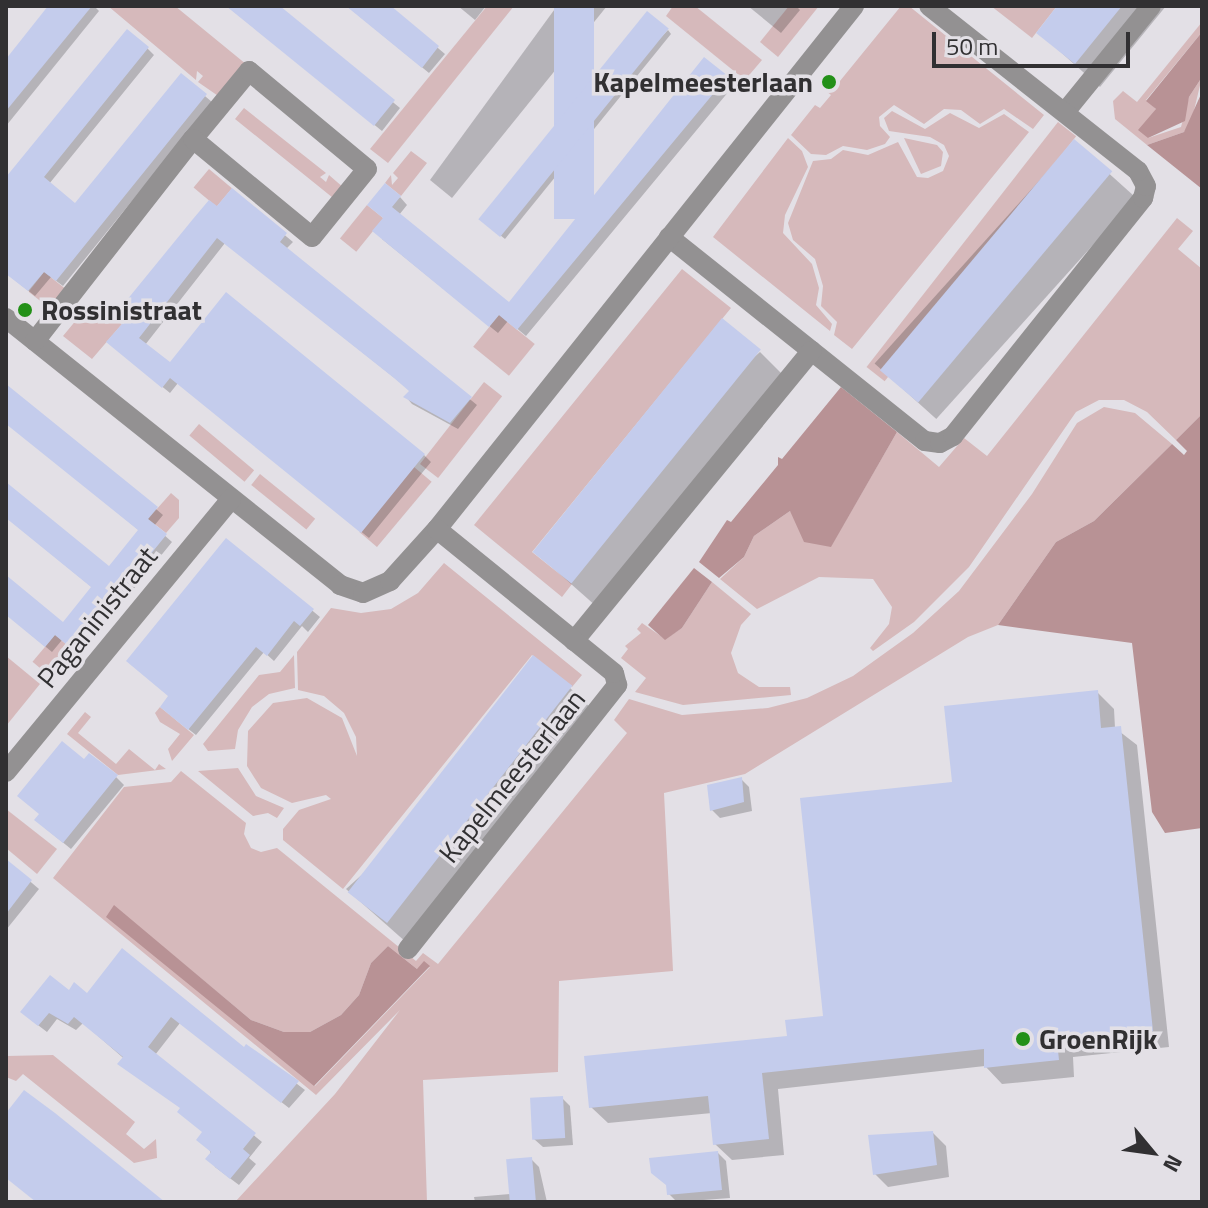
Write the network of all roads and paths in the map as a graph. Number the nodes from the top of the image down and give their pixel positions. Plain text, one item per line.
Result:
1 (854, 6) edge
2 (929, 6) edge
3 (1151, 6) edge
4 (1065, 112) junction
5 (193, 139) junction
6 (669, 237) junction
7 (6, 318) edge
8 (35, 341) junction
9 (811, 351) junction
10 (231, 499) junction
11 (437, 529) junction
12 (574, 641) junction
13 (6, 772) edge
14 (408, 949) dead end

1 - 6 street
2 - 4 street
3 - 4 street
4 - 9 street
5 - 5 street
5 - 8 street
6 - 9 street
6 - 11 street
7 - 8 street
8 - 10 street
9 - 12 street
10 - 11 street
10 - 13 street, Paganinistraat
11 - 12 street, Kapelmeesterlaan
12 - 14 street, Kapelmeesterlaan

